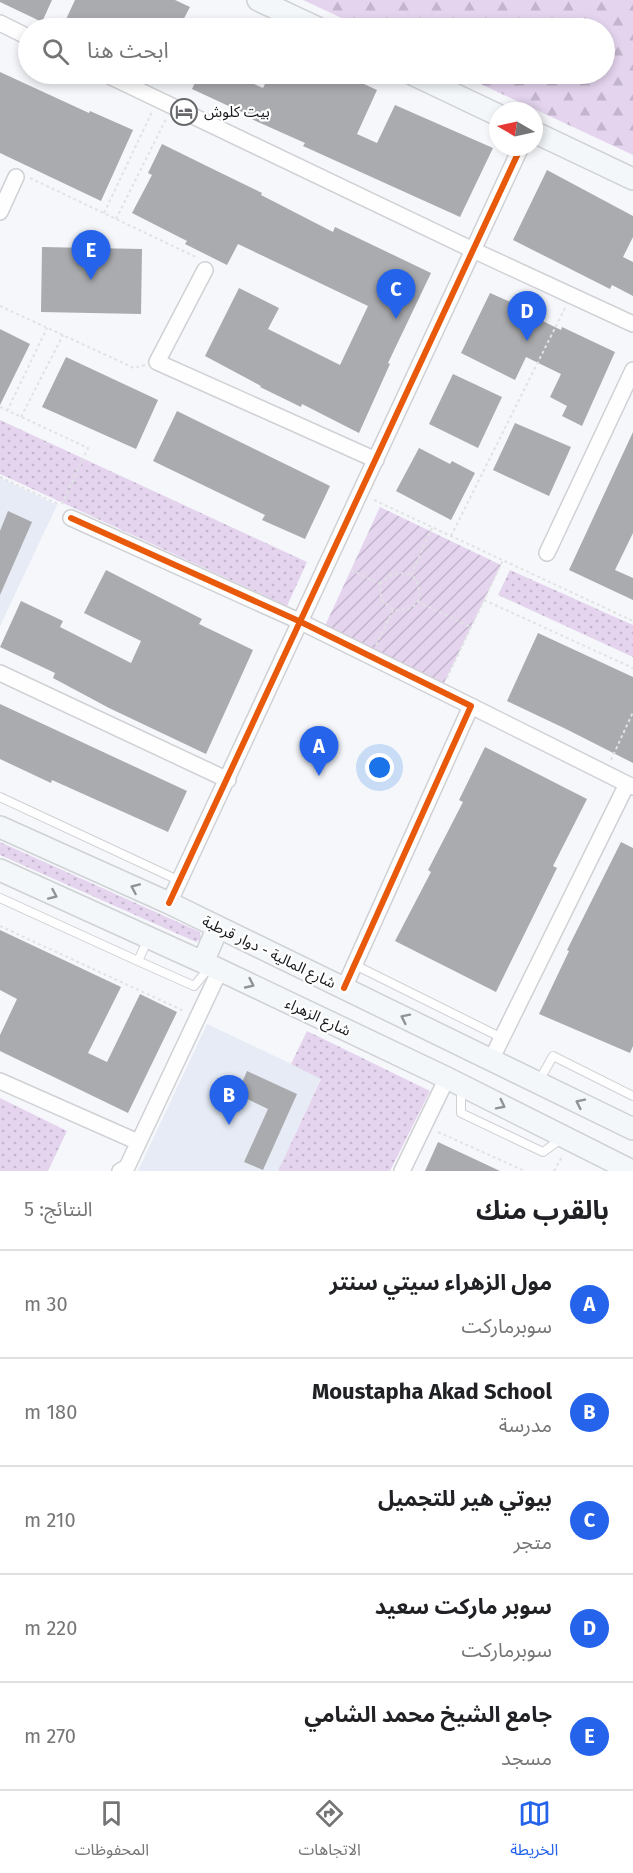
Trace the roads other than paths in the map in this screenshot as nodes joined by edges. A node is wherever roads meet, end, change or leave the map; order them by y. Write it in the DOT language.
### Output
graph roads {
  1 [pos="258,0"];
  2 [pos="297,18"];
  3 [pos="0,23"];
  4 [pos="18,32"];
  5 [pos="126,84"];
  6 [pos="433,84"];
  7 [pos="489,111"];
  8 [pos="543,136"];
  9 [pos="517,156"];
  10 [pos="16,177"];
  11 [pos="633,179"];
  12 [pos="0,212"];
  13 [pos="473,250"];
  14 [pos="205,270"];
  15 [pos="633,324"];
  16 [pos="633,370"];
  17 [pos="376,460"];
  18 [pos="66,512"];
  19 [pos="547,553"];
  20 [pos="301,622"];
  21 [pos="0,673"];
  22 [pos="471,706"];
  23 [pos="228,780"];
  24 [pos="630,785"];
  25 [pos="0,797"];
  26 [pos="0,827"];
  27 [pos="0,870"];
  28 [pos="180,881"];
  29 [pos="0,898"];
  30 [pos="169,903"];
  31 [pos="218,927"];
  32 [pos="149,938"];
  33 [pos="138,961"];
  34 [pos="355,965"];
  35 [pos="211,966"];
  36 [pos="344,988"];
  37 [pos="502,1038"];
  38 [pos="491,1060"];
  39 [pos="0,1081"];
  40 [pos="454,1081"];
  41 [pos="538,1083"];
  42 [pos="633,1096"];
  43 [pos="632,1127"];
  44 [pos="138,1142"];
  45 [pos="625,1170"];
  46 [pos="120,1171"];
  47 [pos="402,1171"];
  1 -- 2 [label="main road"];
  3 -- 4 [label="street"];
  5 -- 13 [label="street"];
  6 -- 7 [label="main road"];
  8 -- 11 [label="main road"];
  9 -- 13 [label="street"];
  10 -- 12 [label="street"];
  13 -- 15 [label="street"];
  13 -- 17 [label="street"];
  14 -- 17 [label="street"];
  16 -- 19 [label="street"];
  17 -- 20 [label="street"];
  18 -- 20 [label="street"];
  20 -- 22 [label="street"];
  20 -- 23 [label="street"];
  21 -- 23 [label="street"];
  22 -- 24 [label="street"];
  22 -- 34 [label="street"];
  23 -- 28 [label="street"];
  24 -- 37 [label="street"];
  25 -- 28 [label="lane"];
  30 -- 26 [label="main road, شارع المالية - دوار قرطبة, one-way"];
  27 -- 32 [label="main road, شارع الزهراء, one-way"];
  28 -- 30 [label="street"];
  29 -- 33 [label="lane"];
  30 -- 31 [label="main road, شارع المالية - دوار قرطبة"];
  31 -- 35 [label="main road"];
  31 -- 36 [label="main road, شارع المالية - دوار قرطبة"];
  32 -- 33 [label="lane"];
  32 -- 35 [label="main road, شارع الزهراء"];
  33 -- 35 [label="lane"];
  34 -- 36 [label="street"];
  34 -- 37 [label="lane"];
  35 -- 40 [label="main road, شارع الزهراء, one-way"];
  35 -- 44 [label="street"];
  38 -- 36 [label="main road, شارع المالية - دوار قرطبة, one-way"];
  37 -- 38 [label="street"];
  38 -- 41 [label="main road, شارع المالية - دوار قرطبة"];
  39 -- 44 [label="street"];
  40 -- 45 [label="main road, شارع الزهراء"];
  40 -- 47 [label="street"];
  41 -- 42 [label="lane"];
  43 -- 41 [label="main road, شارع المالية - دوار قرطبة, one-way"];
  44 -- 46 [label="street"];
}
